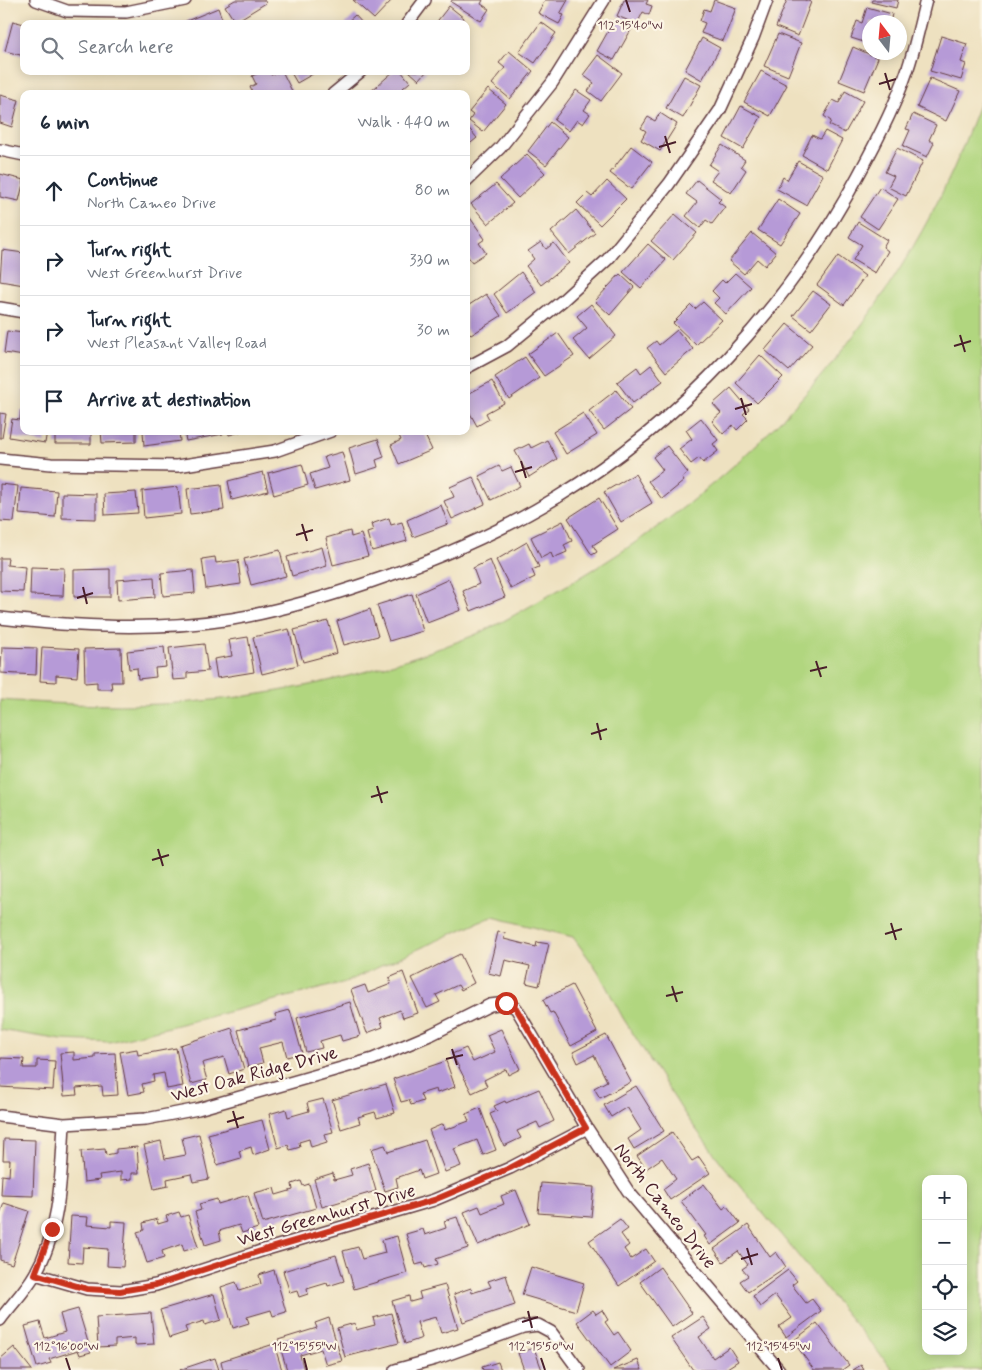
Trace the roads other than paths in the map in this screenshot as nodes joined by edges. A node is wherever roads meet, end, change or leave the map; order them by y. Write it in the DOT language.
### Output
graph roads {
  1 [pos="36,0"];
  2 [pos="185,0"];
  3 [pos="425,0"];
  4 [pos="604,0"];
  5 [pos="766,0"];
  6 [pos="926,0"];
  7 [pos="410,20"];
  8 [pos="356,75"];
  9 [pos="338,90"];
  10 [pos="0,150"];
  11 [pos="20,154"];
  12 [pos="470,176"];
  13 [pos="0,308"];
  14 [pos="20,311"];
  15 [pos="470,366"];
  16 [pos="320,435"];
  17 [pos="0,459"];
  18 [pos="0,618"];
  19 [pos="506,1003"];
  20 [pos="0,1116"];
  21 [pos="64,1124"];
  22 [pos="586,1128"];
  23 [pos="35,1274"];
  24 [pos="0,1320"];
  25 [pos="395,1370"];
  26 [pos="579,1370"];
  27 [pos="779,1370"];
  1 -- 2 [label="street"];
  3 -- 7 [label="street"];
  4 -- 12 [label="street"];
  5 -- 15 [label="street"];
  6 -- 18 [label="street"];
  8 -- 9 [label="street"];
  10 -- 11 [label="street"];
  13 -- 14 [label="street"];
  16 -- 17 [label="street"];
  19 -- 21 [label="street, West Oak Ridge Drive"];
  19 -- 22 [label="street, North Cameo Drive"];
  20 -- 21 [label="street, West Oak Ridge Drive"];
  21 -- 23 [label="street"];
  22 -- 23 [label="street, West Greenhurst Drive"];
  22 -- 27 [label="street, North Cameo Drive"];
  23 -- 24 [label="street"];
  25 -- 26 [label="street"];
}
